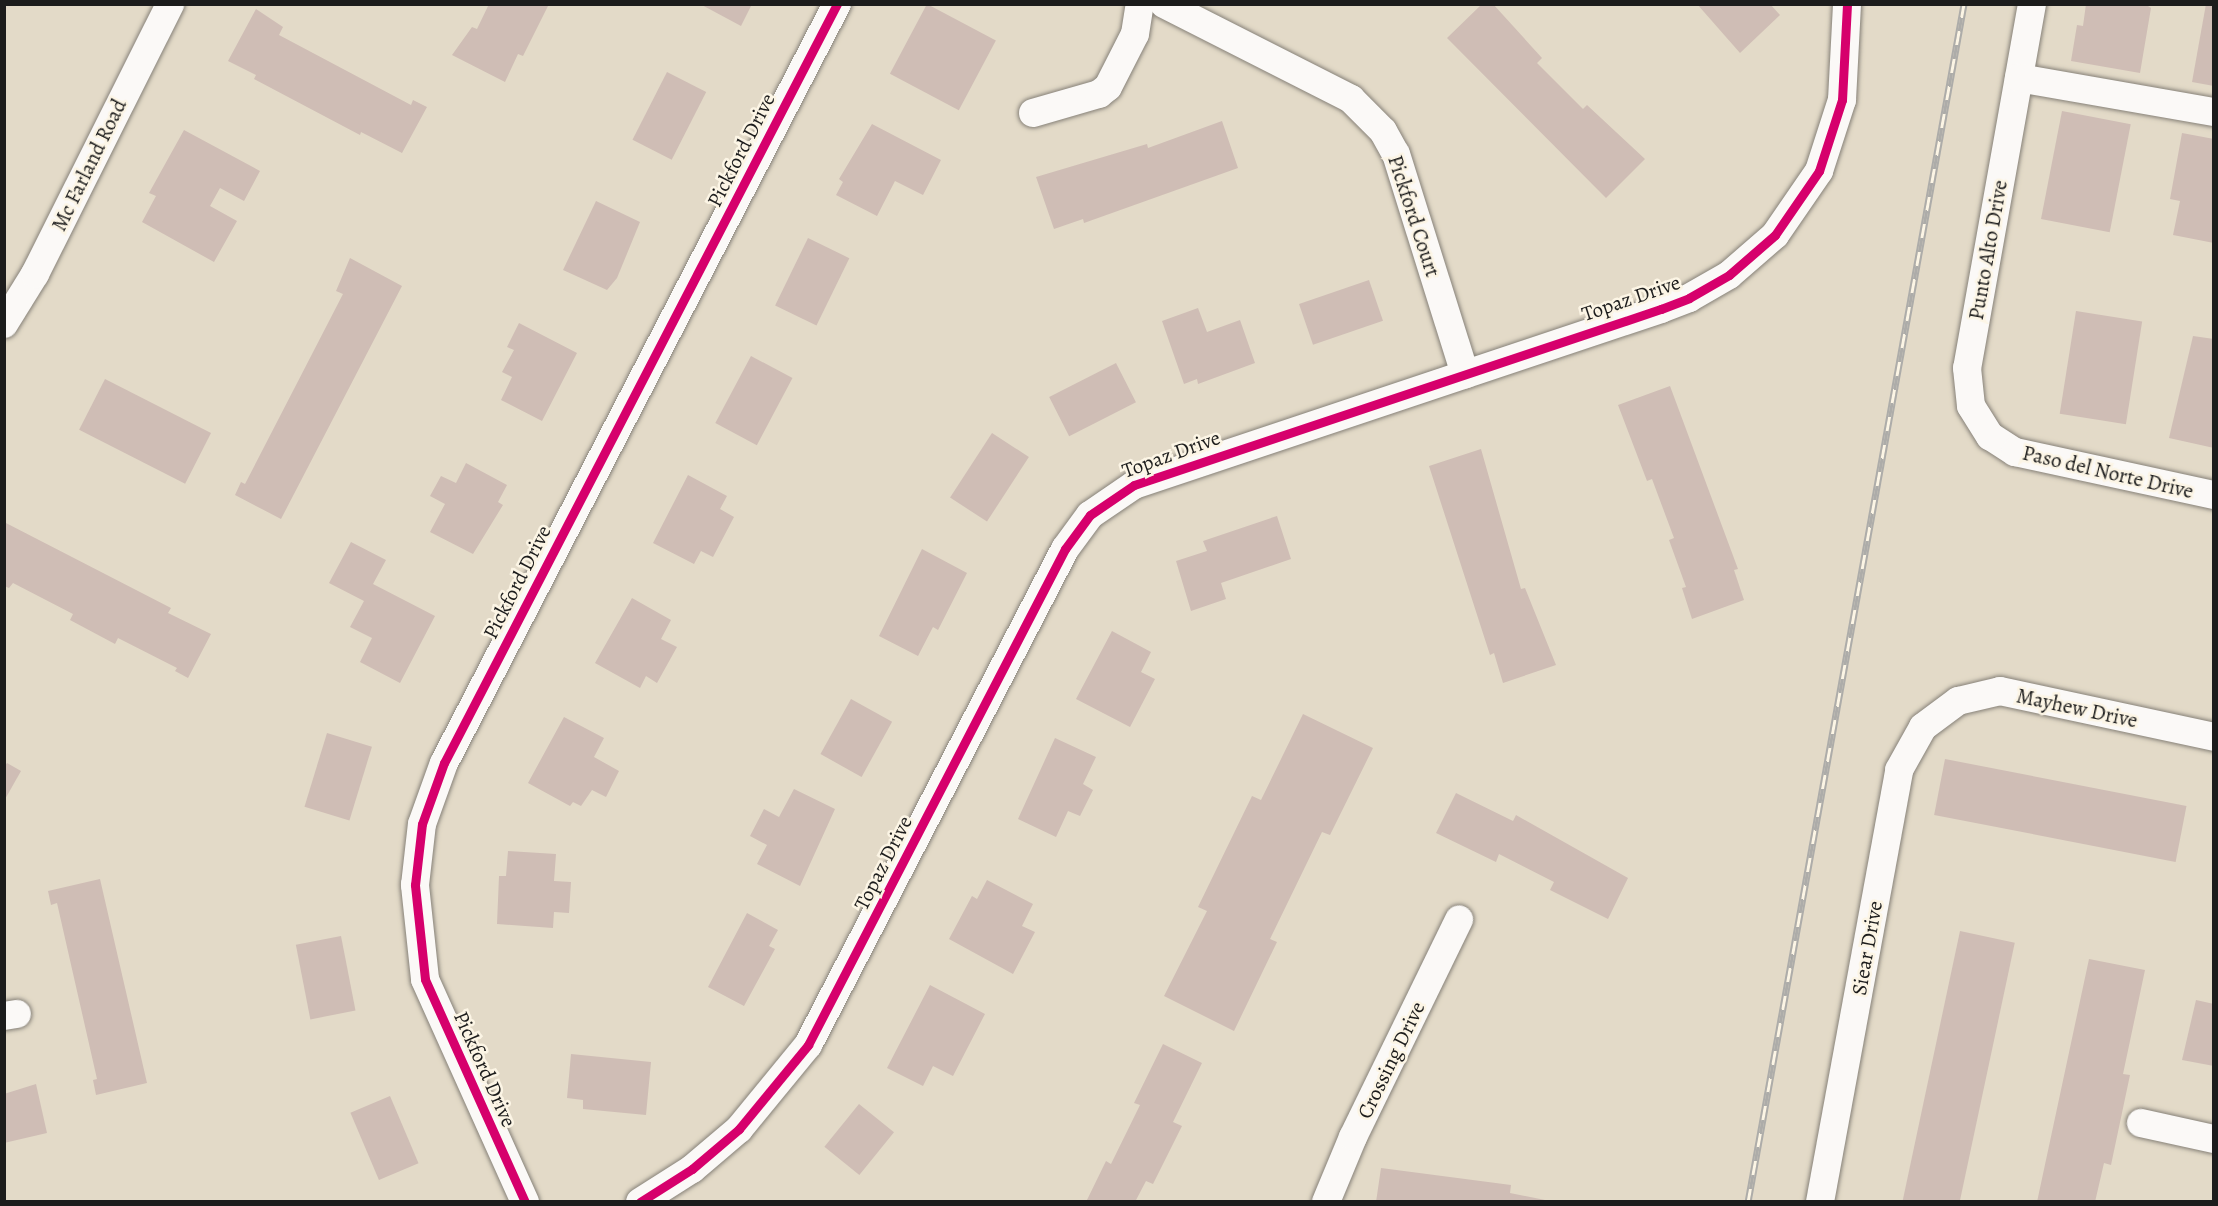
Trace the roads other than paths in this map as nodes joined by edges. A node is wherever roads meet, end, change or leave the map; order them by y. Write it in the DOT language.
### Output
graph roads {
  1 [pos="170,4"];
  2 [pos="837,4"];
  3 [pos="1140,4"];
  4 [pos="1164,4"];
  5 [pos="1847,4"];
  6 [pos="2032,4"];
  7 [pos="2019,78"];
  8 [pos="2214,112"];
  9 [pos="1033,113"];
  10 [pos="4,324"];
  11 [pos="1465,374"];
  12 [pos="1978,421"];
  13 [pos="2214,495"];
  14 [pos="1943,709"];
  15 [pos="2214,737"];
  16 [pos="1459,920"];
  17 [pos="2141,1123"];
  18 [pos="2214,1138"];
  19 [pos="525,1202"];
  20 [pos="640,1202"];
  21 [pos="1326,1202"];
  22 [pos="1821,1202"];
  1 -- 10 [label="street, Mc Farland Road"];
  2 -- 19 [label="street, Pickford Drive"];
  3 -- 9 [label="street"];
  4 -- 11 [label="street, Pickford Court"];
  5 -- 11 [label="street, Topaz Drive"];
  6 -- 7 [label="street, Punto Alto Drive"];
  7 -- 8 [label="street"];
  7 -- 12 [label="street, Punto Alto Drive"];
  11 -- 20 [label="street, Topaz Drive"];
  12 -- 13 [label="street, Paso del Norte Drive"];
  14 -- 15 [label="street, Mayhew Drive"];
  14 -- 22 [label="street, Siear Drive"];
  16 -- 21 [label="street, Crossing Drive"];
  17 -- 18 [label="street"];
}
